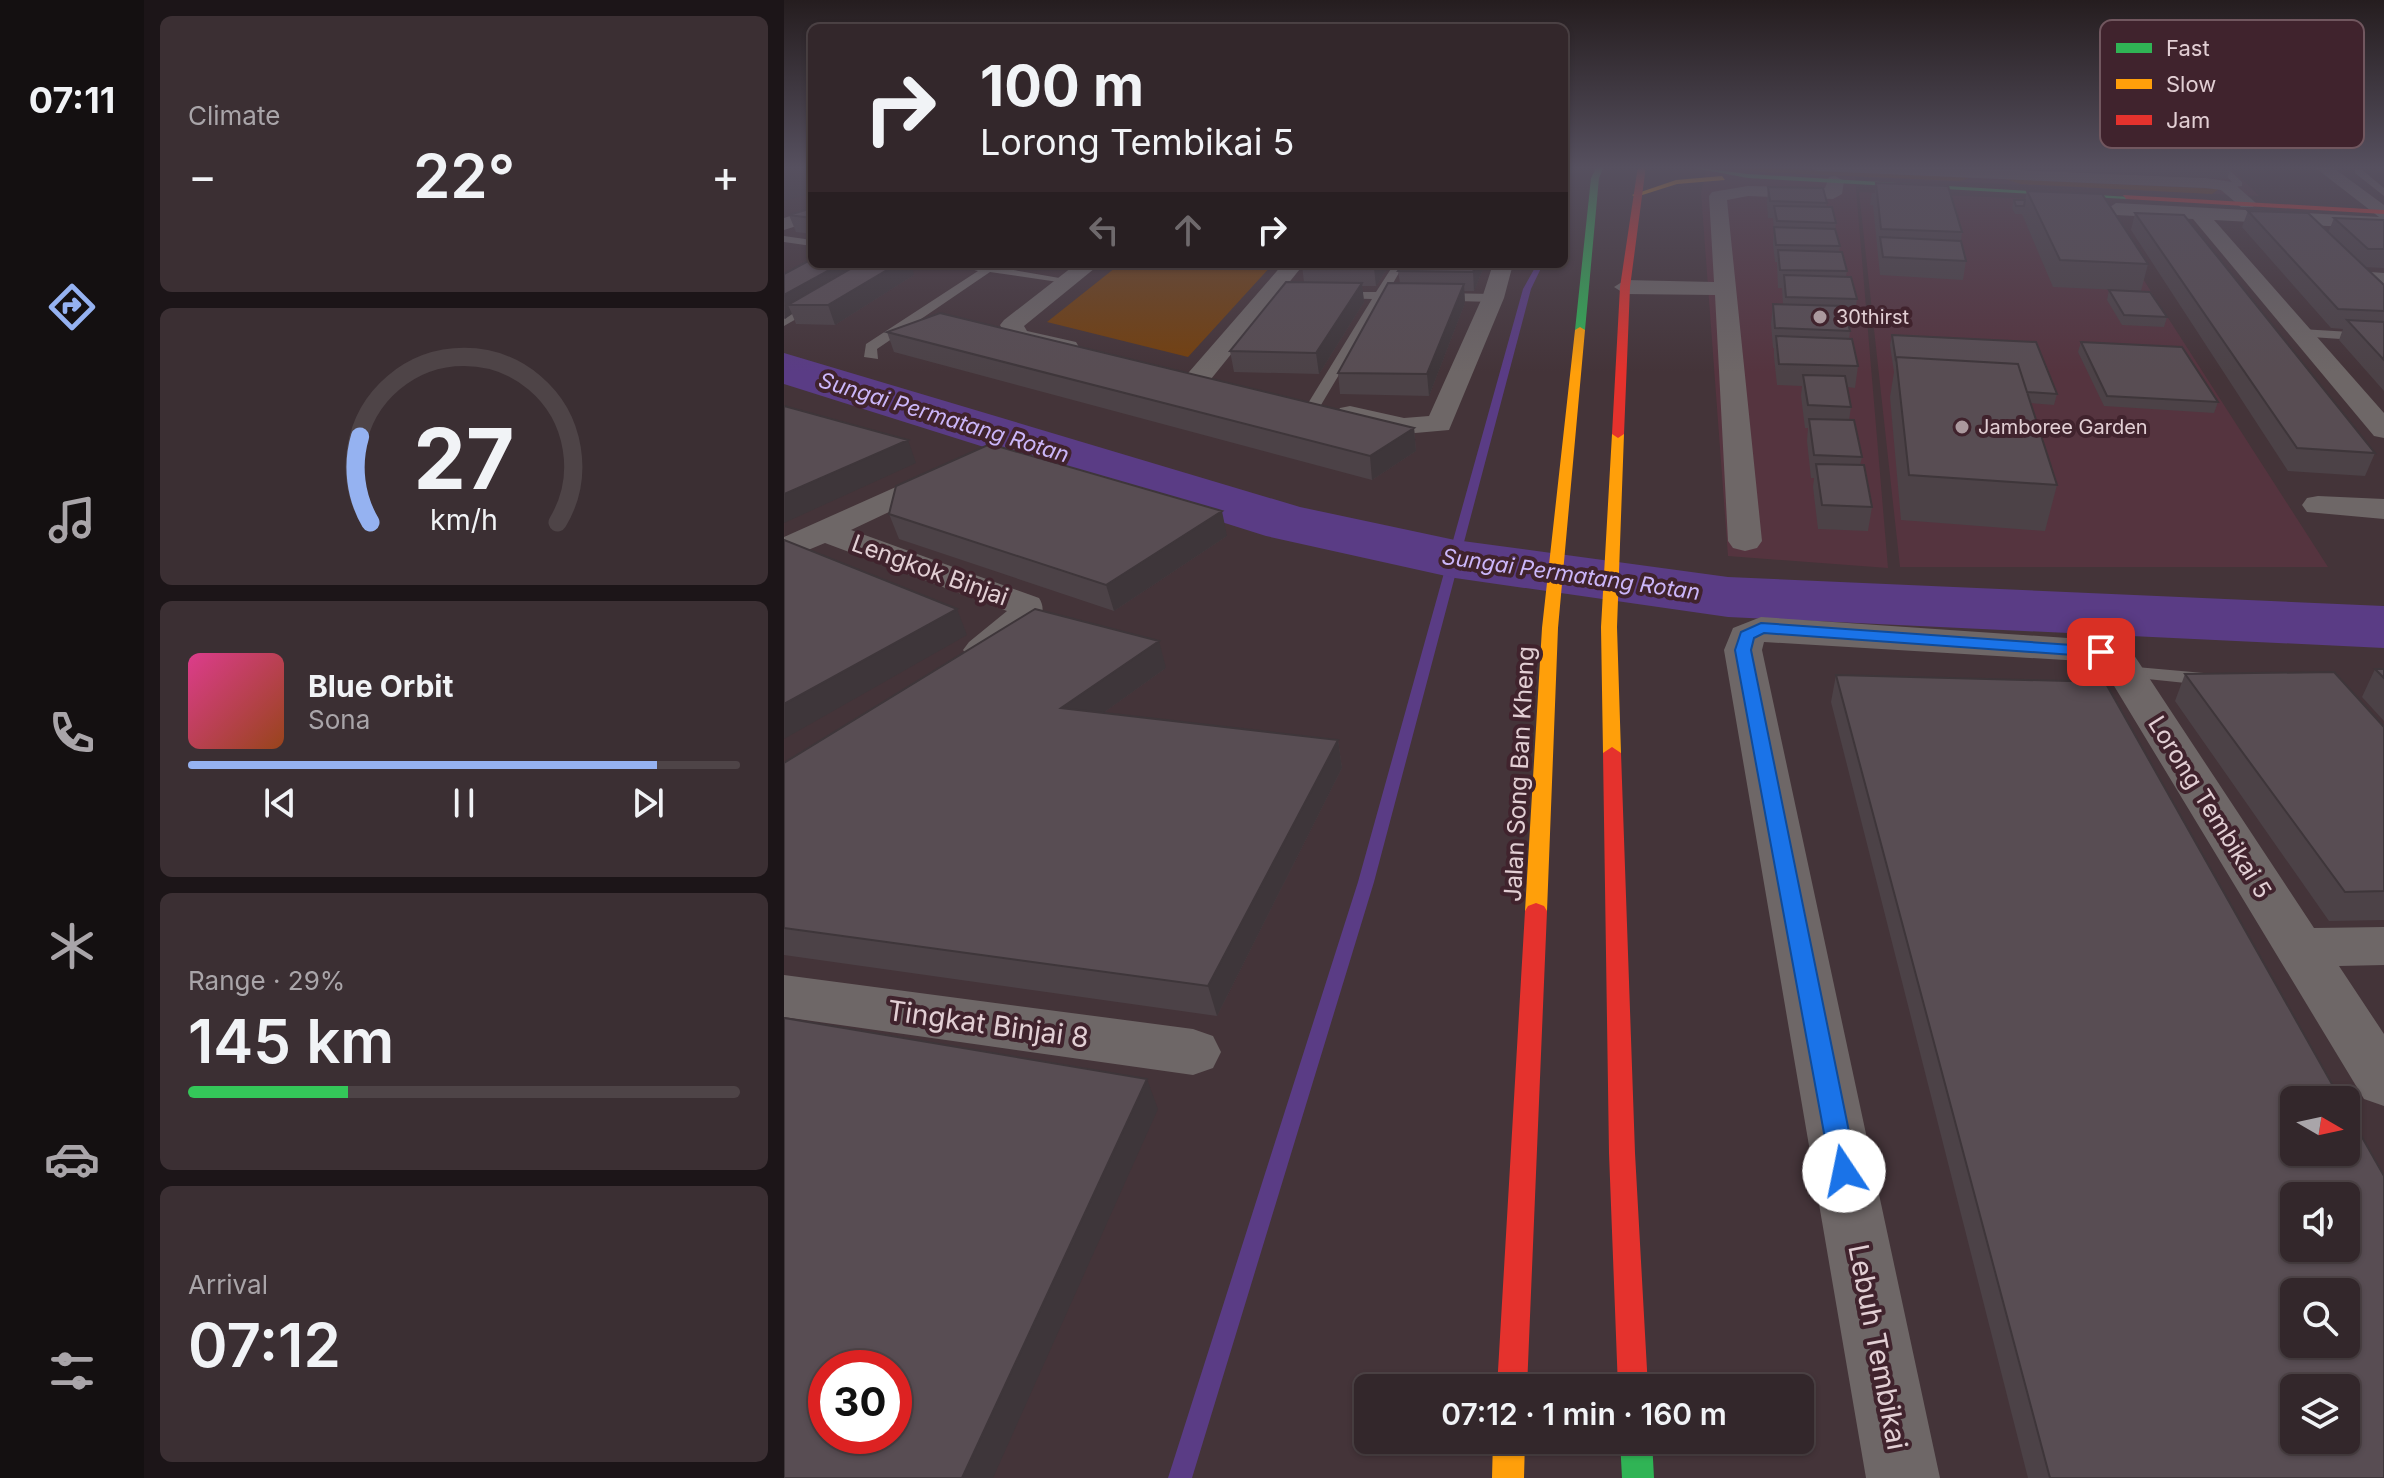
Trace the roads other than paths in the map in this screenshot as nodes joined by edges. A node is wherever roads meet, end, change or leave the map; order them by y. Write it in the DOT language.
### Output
graph roads {
  1 [pos="1589,235"];
  2 [pos="1631,235"];
  3 [pos="1721,235"];
  4 [pos="2217,235"];
  5 [pos="784,239"];
  6 [pos="808,242"];
  7 [pos="982,268"];
  8 [pos="1084,268"];
  9 [pos="1292,268"];
  10 [pos="1397,268"];
  11 [pos="1502,268"];
  12 [pos="988,269"];
  13 [pos="2353,272"];
  14 [pos="1065,280"];
  15 [pos="2380,286"];
  16 [pos="1625,287"];
  17 [pos="1725,289"];
  18 [pos="835,294"];
  19 [pos="1317,294"];
  20 [pos="1381,296"];
  21 [pos="1493,298"];
  22 [pos="784,322"];
  23 [pos="2301,333"];
  24 [pos="2384,338"];
  25 [pos="1093,353"];
  26 [pos="873,356"];
  27 [pos="1168,371"];
  28 [pos="1198,378"];
  29 [pos="1227,385"];
  30 [pos="1285,398"];
  31 [pos="1314,405"];
  32 [pos="2384,430"];
  33 [pos="916,487"];
  34 [pos="2318,505"];
  35 [pos="2384,509"];
  36 [pos="823,531"];
  37 [pos="1745,541"];
  38 [pos="784,550"];
  39 [pos="1743,650"];
  40 [pos="956,666"];
  41 [pos="2125,672"];
  42 [pos="2232,681"];
  43 [pos="2384,946"];
  44 [pos="2298,947"];
  45 [pos="784,996"];
  46 [pos="1193,1052"];
  47 [pos="2384,1082"];
  48 [pos="1513,1374"];
  49 [pos="1632,1374"];
  50 [pos="1509,1454"];
  51 [pos="1637,1454"];
  52 [pos="1508,1478"];
  53 [pos="1638,1478"];
  54 [pos="1903,1478"];
  1 -- 48 [label="main road, Jalan Song Ban Kheng"];
  2 -- 16 [label="main road"];
  3 -- 17 [label="street"];
  4 -- 23 [label="street"];
  5 -- 6 [label="lane"];
  7 -- 12 [label="lane"];
  8 -- 14 [label="street"];
  9 -- 28 [label="street"];
  10 -- 20 [label="lane"];
  11 -- 21 [label="street"];
  12 -- 14 [label="lane"];
  12 -- 26 [label="lane"];
  13 -- 15 [label="street"];
  14 -- 25 [label="street"];
  16 -- 17 [label="street"];
  16 -- 49 [label="main road"];
  17 -- 37 [label="street"];
  18 -- 22 [label="lane"];
  19 -- 20 [label="lane"];
  20 -- 21 [label="lane"];
  20 -- 31 [label="lane"];
  21 -- 31 [label="street"];
  23 -- 24 [label="lane"];
  23 -- 32 [label="street"];
  27 -- 28 [label="street"];
  28 -- 29 [label="street"];
  30 -- 31 [label="street"];
  33 -- 36 [label="street"];
  34 -- 35 [label="street"];
  36 -- 38 [label="street"];
  36 -- 40 [label="street, Lengkok Binjai"];
  39 -- 41 [label="street, Lorong Tembikai 5"];
  39 -- 54 [label="street, Lebuh Tembikai"];
  41 -- 42 [label="lane"];
  41 -- 44 [label="street, Lorong Tembikai 5"];
  43 -- 44 [label="street"];
  44 -- 47 [label="street, Lorong Tembikai 5"];
  45 -- 46 [label="street, Tingkat Binjai 8"];
  50 -- 52 [label="main road"];
  51 -- 53 [label="main road"];
}
